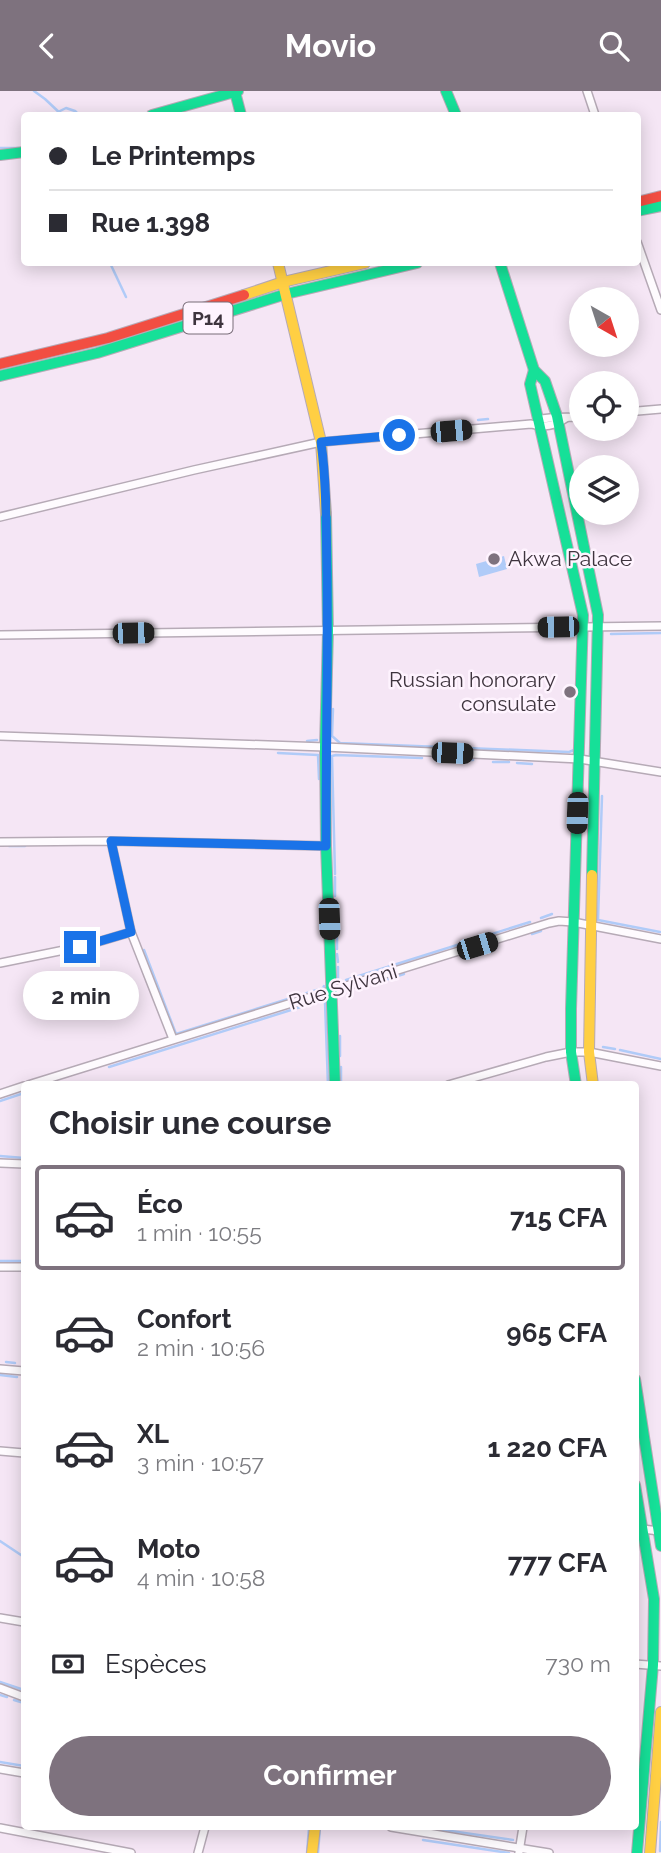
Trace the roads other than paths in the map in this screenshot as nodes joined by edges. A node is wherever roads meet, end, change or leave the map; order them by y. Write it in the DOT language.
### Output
graph roads {
  1 [pos="236,91"];
  2 [pos="446,91"];
  3 [pos="587,91"];
  4 [pos="162,112"];
  5 [pos="240,112"];
  6 [pos="455,112"];
  7 [pos="594,112"];
  8 [pos="21,152"];
  9 [pos="0,155"];
  10 [pos="641,202"];
  11 [pos="660,202"];
  12 [pos="641,209"];
  13 [pos="641,253"];
  14 [pos="279,266"];
  15 [pos="352,266"];
  16 [pos="404,266"];
  17 [pos="501,266"];
  18 [pos="283,282"];
  19 [pos="286,294"];
  20 [pos="661,310"];
  21 [pos="0,364"];
  22 [pos="534,370"];
  23 [pos="0,376"];
  24 [pos="661,409"];
  25 [pos="639,411"];
  26 [pos="569,418"];
  27 [pos="560,419"];
  28 [pos="537,423"];
  29 [pos="321,442"];
  30 [pos="0,517"];
  31 [pos="661,626"];
  32 [pos="583,627"];
  33 [pos="599,627"];
  34 [pos="328,631"];
  35 [pos="0,635"];
  36 [pos="0,736"];
  37 [pos="325,747"];
  38 [pos="580,759"];
  39 [pos="595,761"];
  40 [pos="661,772"];
  41 [pos="111,841"];
  42 [pos="0,842"];
  43 [pos="326,846"];
  44 [pos="573,922"];
  45 [pos="591,925"];
  46 [pos="131,932"];
  47 [pos="661,939"];
  48 [pos="0,963"];
  49 [pos="331,992"];
  50 [pos="173,1039"];
  51 [pos="571,1052"];
  52 [pos="589,1052"];
  53 [pos="661,1066"];
  54 [pos="43,1081"];
  55 [pos="335,1081"];
  56 [pos="462,1081"];
  57 [pos="575,1081"];
  58 [pos="593,1081"];
  59 [pos="21,1088"];
  60 [pos="0,1094"];
  61 [pos="0,1163"];
  62 [pos="21,1164"];
  63 [pos="0,1267"];
  64 [pos="21,1267"];
  65 [pos="0,1369"];
  66 [pos="21,1371"];
  67 [pos="639,1432"];
  68 [pos="0,1451"];
  69 [pos="21,1453"];
  70 [pos="639,1529"];
  71 [pos="659,1531"];
  72 [pos="639,1533"];
  73 [pos="661,1546"];
  74 [pos="0,1618"];
  75 [pos="21,1622"];
  76 [pos="639,1664"];
  77 [pos="657,1665"];
  78 [pos="0,1688"];
  79 [pos="21,1696"];
  80 [pos="661,1712"];
  81 [pos="0,1769"];
  82 [pos="21,1772"];
  83 [pos="639,1786"];
  84 [pos="655,1789"];
  85 [pos="0,1828"];
  86 [pos="204,1830"];
  87 [pos="315,1830"];
  88 [pos="407,1830"];
  89 [pos="522,1830"];
  90 [pos="638,1830"];
  91 [pos="519,1851"];
  92 [pos="131,1853"];
  93 [pos="198,1853"];
  94 [pos="312,1853"];
  95 [pos="549,1853"];
  96 [pos="637,1853"];
  97 [pos="650,1853"];
  1 -- 4 [label="main road"];
  1 -- 5 [label="main road"];
  2 -- 6 [label="main road"];
  3 -- 7 [label="street"];
  8 -- 9 [label="main road"];
  10 -- 11 [label="main road"];
  11 -- 12 [label="main road"];
  13 -- 20 [label="street"];
  14 -- 18 [label="main road"];
  15 -- 18 [label="main road, P14"];
  16 -- 19 [label="main road, P14"];
  17 -- 22 [label="main road"];
  18 -- 19 [label="main road"];
  18 -- 21 [label="main road, P14"];
  19 -- 23 [label="main road, P14"];
  19 -- 29 [label="main road"];
  22 -- 27 [label="main road"];
  22 -- 28 [label="main road"];
  24 -- 25 [label="street"];
  26 -- 27 [label="street"];
  27 -- 28 [label="street"];
  27 -- 33 [label="main road"];
  28 -- 29 [label="street"];
  28 -- 32 [label="main road"];
  29 -- 30 [label="street"];
  29 -- 34 [label="main road"];
  31 -- 33 [label="street"];
  32 -- 33 [label="street"];
  32 -- 34 [label="street"];
  32 -- 38 [label="main road"];
  33 -- 39 [label="main road"];
  34 -- 35 [label="street"];
  34 -- 37 [label="main road"];
  36 -- 37 [label="street"];
  37 -- 38 [label="street"];
  37 -- 43 [label="main road"];
  38 -- 39 [label="street"];
  38 -- 44 [label="main road"];
  39 -- 40 [label="street"];
  39 -- 45 [label="main road"];
  41 -- 42 [label="street"];
  41 -- 43 [label="street"];
  41 -- 46 [label="street"];
  43 -- 49 [label="main road"];
  44 -- 45 [label="street, Rue Sylvani"];
  44 -- 49 [label="street, Rue Sylvani"];
  44 -- 51 [label="main road"];
  45 -- 47 [label="street, Rue Sylvani"];
  45 -- 52 [label="main road"];
  46 -- 48 [label="street"];
  46 -- 50 [label="street"];
  49 -- 50 [label="street, Rue Sylvani"];
  49 -- 55 [label="main road"];
  50 -- 54 [label="street, Rue Sylvani"];
  51 -- 52 [label="street"];
  51 -- 56 [label="street"];
  51 -- 57 [label="main road"];
  52 -- 53 [label="street"];
  52 -- 58 [label="main road"];
  59 -- 60 [label="street, Rue Sylvani"];
  61 -- 62 [label="street"];
  63 -- 64 [label="street"];
  65 -- 66 [label="street"];
  67 -- 71 [label="main road"];
  68 -- 69 [label="street"];
  70 -- 71 [label="street"];
  71 -- 73 [label="main road"];
  72 -- 77 [label="main road"];
  74 -- 75 [label="street"];
  76 -- 77 [label="street"];
  77 -- 83 [label="main road"];
  78 -- 79 [label="street"];
  80 -- 84 [label="main road"];
  81 -- 82 [label="street"];
  83 -- 84 [label="street"];
  84 -- 97 [label="main road"];
  85 -- 92 [label="street"];
  86 -- 93 [label="street"];
  87 -- 94 [label="main road"];
  88 -- 91 [label="street"];
  89 -- 91 [label="street"];
  90 -- 96 [label="main road"];
  91 -- 95 [label="street"];
}
